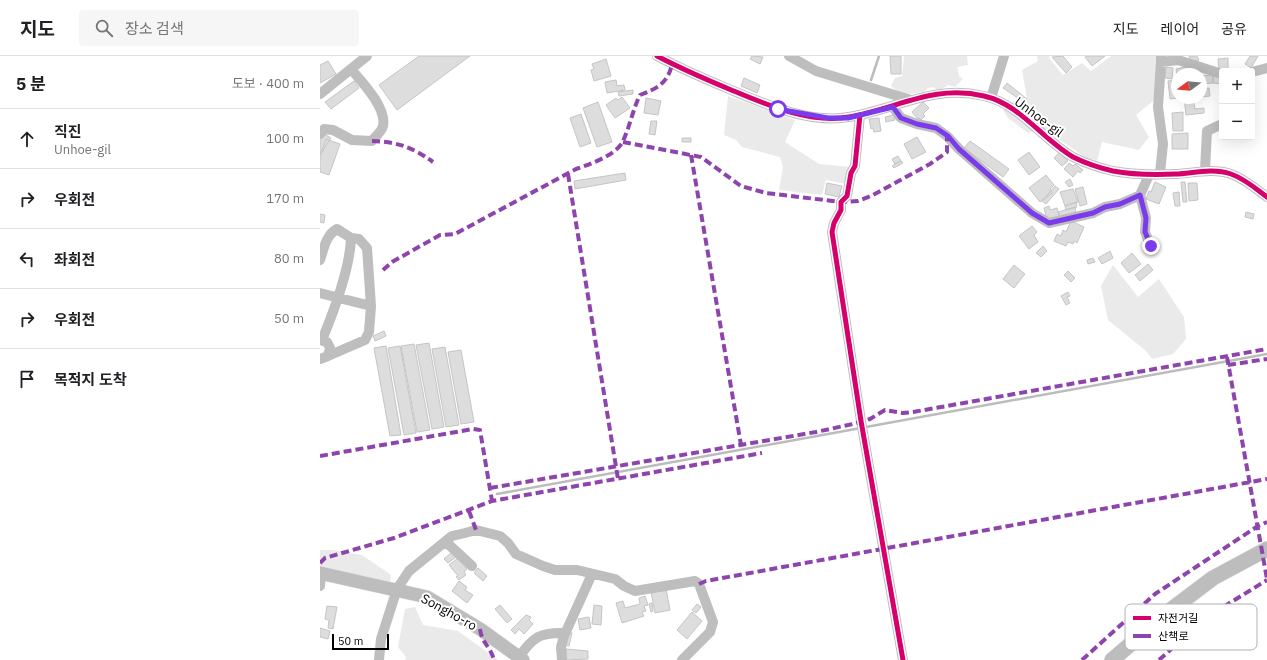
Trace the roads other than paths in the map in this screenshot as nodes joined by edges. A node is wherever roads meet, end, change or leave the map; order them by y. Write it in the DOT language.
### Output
graph roads {
  1 [pos="367,56"];
  2 [pos="657,56"];
  3 [pos="789,56"];
  4 [pos="1004,56"];
  5 [pos="1161,59"];
  6 [pos="1267,68"];
  7 [pos="351,69"];
  8 [pos="1255,71"];
  9 [pos="1219,73"];
  10 [pos="320,94"];
  11 [pos="991,98"];
  12 [pos="911,100"];
  13 [pos="893,107"];
  14 [pos="860,115"];
  15 [pos="1219,125"];
  16 [pos="320,134"];
  17 [pos="1205,170"];
  18 [pos="1160,173"];
  19 [pos="1149,175"];
  20 [pos="1140,195"];
  21 [pos="1267,197"];
  22 [pos="351,238"];
  23 [pos="1151,246"];
  24 [pos="320,260"];
  25 [pos="320,293"];
  26 [pos="337,298"];
  27 [pos="371,306"];
  28 [pos="321,340"];
  29 [pos="324,357"];
  30 [pos="446,542"];
  31 [pos="1267,548"];
  32 [pos="1267,559"];
  33 [pos="472,566"];
  34 [pos="592,574"];
  35 [pos="320,578"];
  36 [pos="397,589"];
  37 [pos="1179,604"];
  38 [pos="1193,604"];
  39 [pos="565,633"];
  40 [pos="1125,649"];
  41 [pos="1136,650"];
  42 [pos="521,658"];
  43 [pos="379,660"];
  44 [pos="562,660"];
  45 [pos="682,660"];
  46 [pos="903,660"];
  47 [pos="1112,660"];
  48 [pos="1125,660"];
  1 -- 7 [label="street"];
  2 -- 14 [label="street, Unhoe-gil"];
  3 -- 12 [label="street"];
  4 -- 11 [label="street"];
  5 -- 9 [label="street"];
  5 -- 18 [label="street"];
  6 -- 8 [label="street"];
  7 -- 10 [label="street"];
  7 -- 16 [label="street"];
  11 -- 12 [label="street, Unhoe-gil"];
  11 -- 19 [label="street, Unhoe-gil"];
  12 -- 13 [label="street, Unhoe-gil"];
  13 -- 14 [label="street, Unhoe-gil"];
  13 -- 20 [label="street"];
  14 -- 46 [label="street"];
  15 -- 17 [label="street"];
  17 -- 18 [label="street, Unhoe-gil"];
  17 -- 21 [label="street, Unhoe-gil"];
  18 -- 19 [label="street, Unhoe-gil"];
  19 -- 20 [label="street"];
  20 -- 23 [label="street"];
  22 -- 24 [label="street"];
  22 -- 26 [label="street"];
  22 -- 27 [label="street"];
  25 -- 26 [label="street"];
  26 -- 27 [label="street"];
  26 -- 28 [label="street"];
  27 -- 29 [label="street"];
  28 -- 29 [label="street"];
  30 -- 33 [label="street"];
  30 -- 34 [label="street"];
  30 -- 36 [label="street"];
  31 -- 37 [label="highway"];
  32 -- 38 [label="highway"];
  34 -- 39 [label="street"];
  34 -- 45 [label="street"];
  35 -- 36 [label="main road, Songho-ro"];
  36 -- 42 [label="main road, Songho-ro"];
  36 -- 43 [label="street"];
  39 -- 42 [label="street"];
  39 -- 44 [label="street"];
  40 -- 47 [label="highway"];
  41 -- 48 [label="highway"];
}
